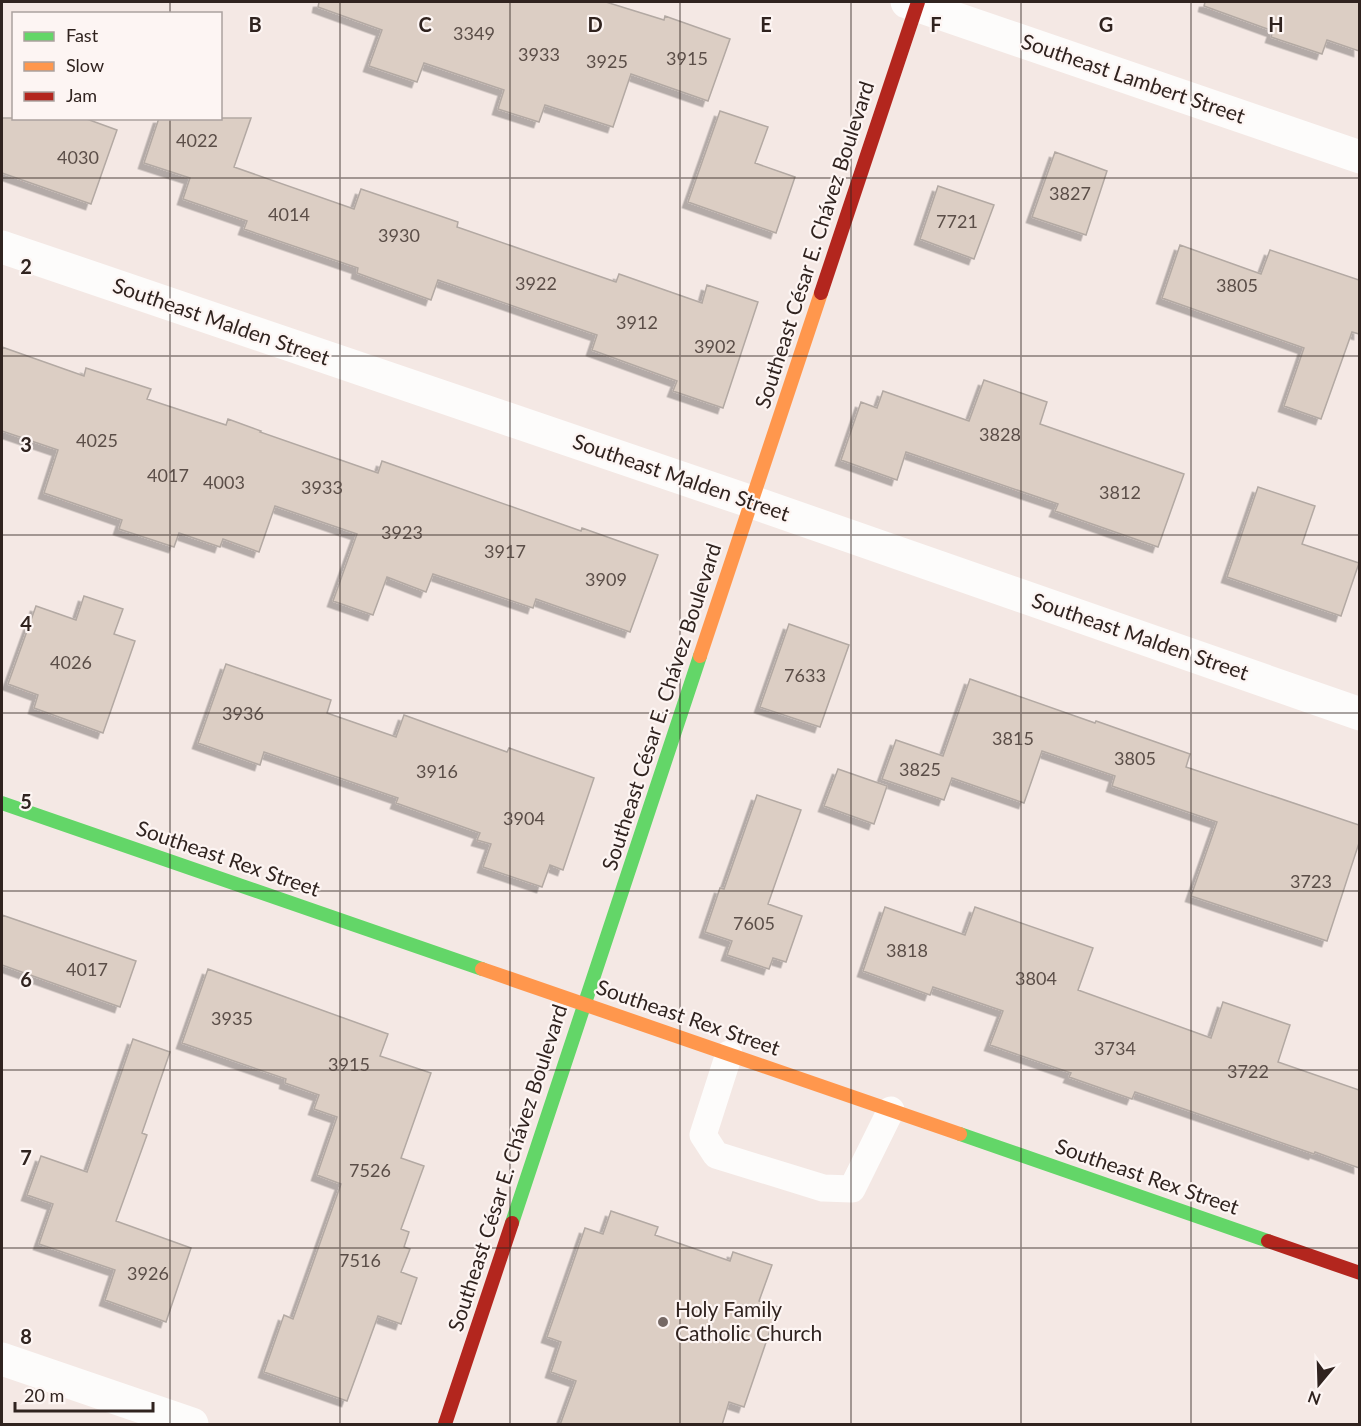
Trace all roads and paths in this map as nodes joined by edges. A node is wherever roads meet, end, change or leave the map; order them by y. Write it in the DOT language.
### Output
graph roads {
  1 [pos="914,3"];
  2 [pos="1359,157"];
  3 [pos="2,247"];
  4 [pos="752,502"];
  5 [pos="1359,714"];
  6 [pos="2,803"];
  7 [pos="585,1004"];
  8 [pos="729,1054"];
  9 [pos="891,1110"];
  10 [pos="1359,1273"];
  11 [pos="2,1359"];
  12 [pos="192,1425"];
  13 [pos="445,1425"];
  1 -- 2 [label="street, Southeast Lambert Street"];
  1 -- 4 [label="street, Southeast César E. Chávez Boulevard"];
  3 -- 4 [label="street, Southeast Malden Street"];
  4 -- 5 [label="street, Southeast Malden Street"];
  4 -- 7 [label="street, Southeast César E. Chávez Boulevard"];
  6 -- 7 [label="street, Southeast Rex Street"];
  7 -- 8 [label="street, Southeast Rex Street"];
  7 -- 13 [label="street, Southeast César E. Chávez Boulevard"];
  8 -- 9 [label="street, Southeast Rex Street"];
  8 -- 9 [label="lane"];
  9 -- 10 [label="street, Southeast Rex Street"];
  11 -- 12 [label="street"];
}
